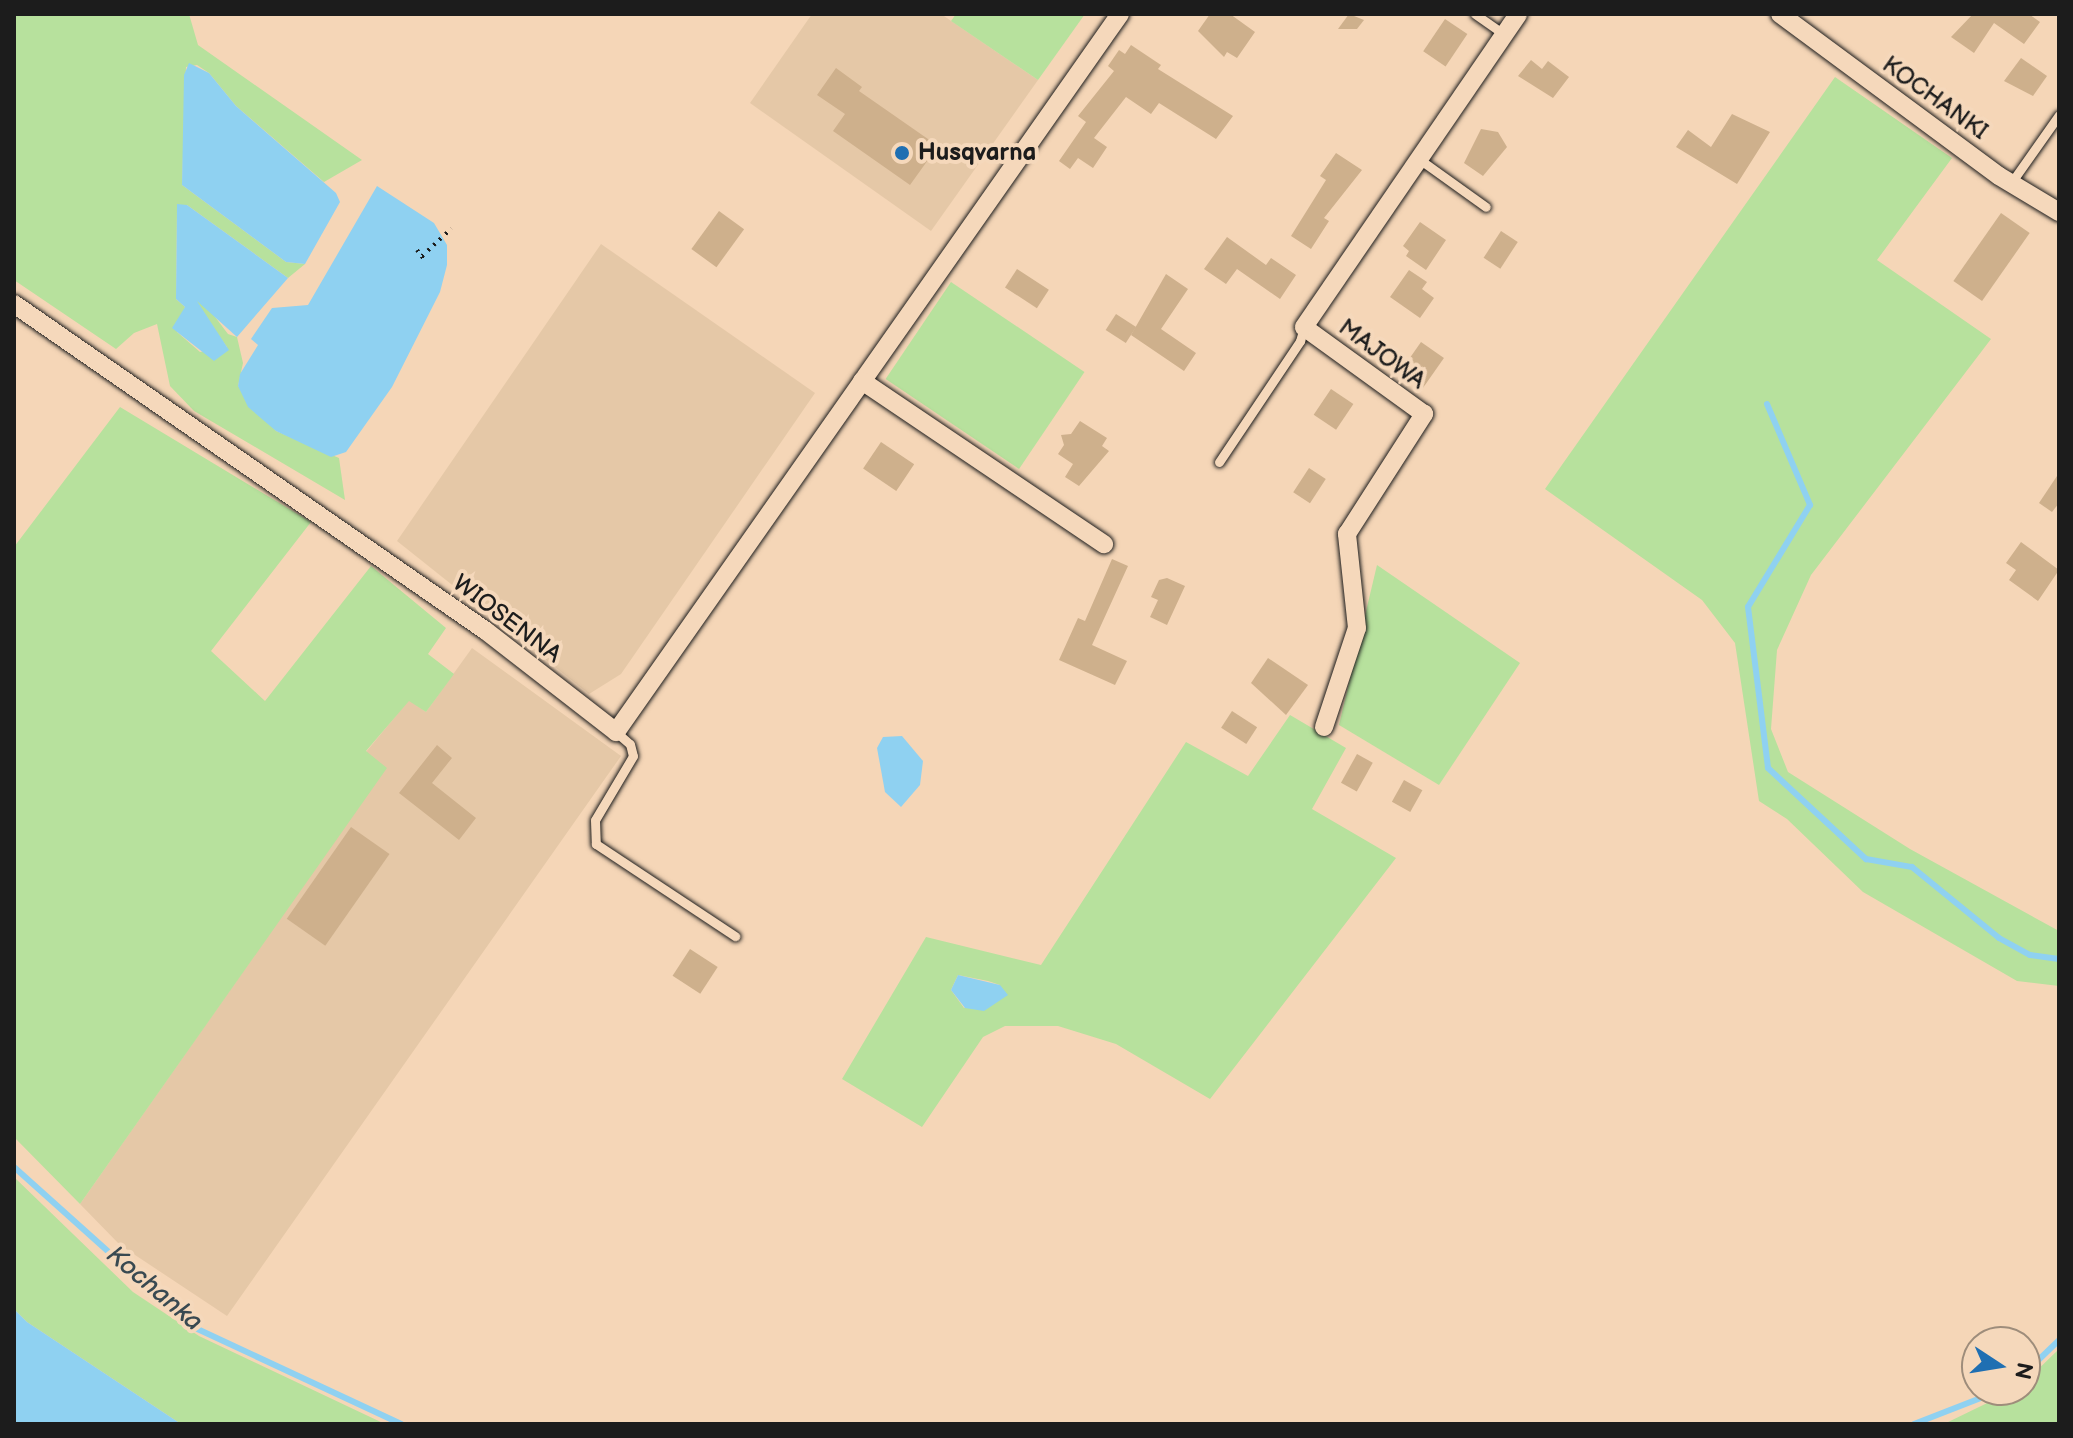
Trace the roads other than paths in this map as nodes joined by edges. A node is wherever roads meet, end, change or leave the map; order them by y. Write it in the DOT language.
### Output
graph roads {
  1 [pos="1120,14"];
  2 [pos="1475,14"];
  3 [pos="1518,14"];
  4 [pos="1784,15"];
  5 [pos="1504,34"];
  6 [pos="2059,115"];
  7 [pos="1419,159"];
  8 [pos="2011,183"];
  9 [pos="1486,207"];
  10 [pos="2059,212"];
  11 [pos="14,304"];
  12 [pos="1304,327"];
  13 [pos="862,381"];
  14 [pos="1219,462"];
  15 [pos="1104,544"];
  16 [pos="1324,727"];
  17 [pos="616,732"];
  18 [pos="735,936"];
  1 -- 13 [label="street"];
  2 -- 5 [label="lane"];
  3 -- 5 [label="street, MAJOWA"];
  4 -- 8 [label="street, KOCHANKI"];
  5 -- 7 [label="street, MAJOWA"];
  6 -- 8 [label="lane"];
  7 -- 9 [label="lane"];
  7 -- 12 [label="street, MAJOWA"];
  8 -- 10 [label="street, KOCHANKI"];
  11 -- 17 [label="street, WIOSENNA"];
  12 -- 14 [label="lane"];
  12 -- 16 [label="street, MAJOWA"];
  13 -- 15 [label="street"];
  13 -- 17 [label="street"];
  17 -- 18 [label="lane"];
}
